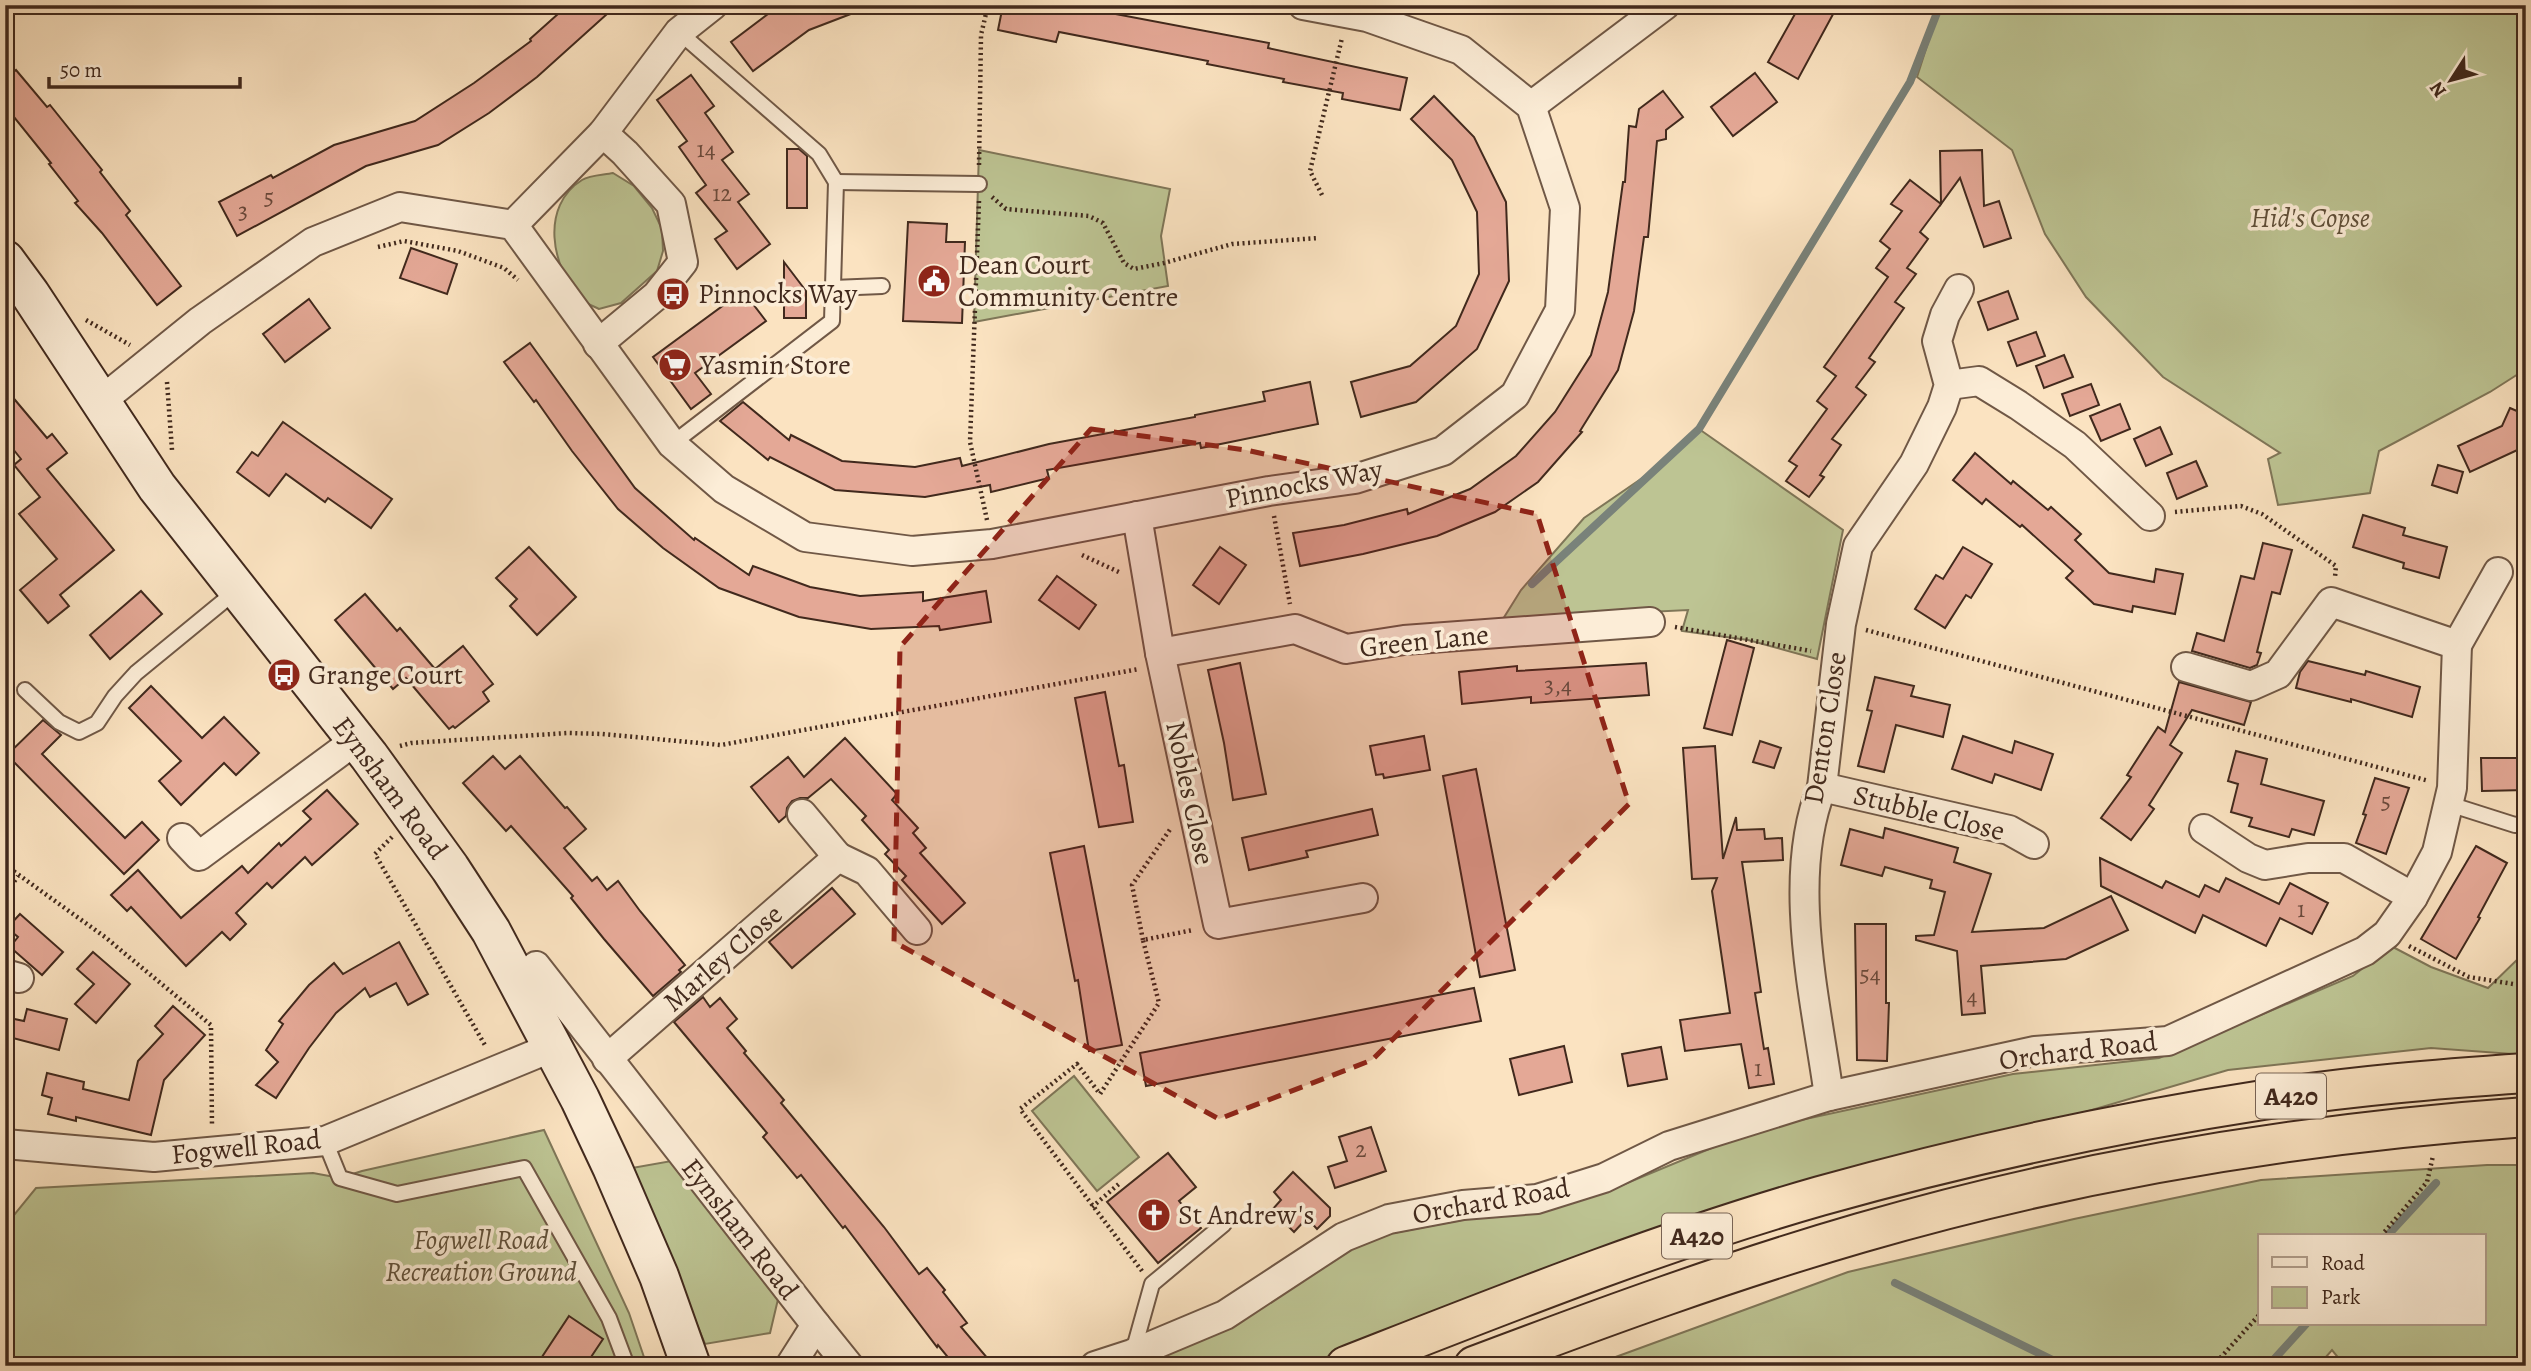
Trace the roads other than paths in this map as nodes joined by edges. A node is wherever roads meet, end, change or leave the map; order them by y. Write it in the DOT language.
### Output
graph roads {
  1 [pos="713,5"];
  2 [pos="1303,5"];
  3 [pos="1665,5"];
  4 [pos="679,32"];
  5 [pos="1531,106"];
  6 [pos="603,133"];
  7 [pos="836,182"];
  8 [pos="979,184"];
  9 [pos="513,225"];
  10 [pos="5,260"];
  11 [pos="882,286"];
  12 [pos="833,288"];
  13 [pos="1959,289"];
  14 [pos="598,344"];
  15 [pos="1949,384"];
  16 [pos="101,401"];
  17 [pos="672,444"];
  18 [pos="1137,516"];
  19 [pos="2150,516"];
  20 [pos="2498,572"];
  21 [pos="237,590"];
  22 [pos="1650,622"];
  23 [pos="2457,645"];
  24 [pos="1160,653"];
  25 [pos="2186,667"];
  26 [pos="25,690"];
  27 [pos="363,748"];
  28 [pos="1822,787"];
  29 [pos="2451,796"];
  30 [pos="802,814"];
  31 [pos="2526,824"];
  32 [pos="2204,829"];
  33 [pos="182,838"];
  34 [pos="2034,844"];
  35 [pos="838,857"];
  36 [pos="2413,897"];
  37 [pos="1363,898"];
  38 [pos="917,930"];
  39 [pos="536,966"];
  40 [pos="553,1047"];
  41 [pos="607,1059"];
  42 [pos="2526,1073"];
  43 [pos="1829,1096"];
  44 [pos="2526,1116"];
  45 [pos="325,1141"];
  46 [pos="7,1152"];
  47 [pos="1224,1224"];
  48 [pos="816,1325"];
  49 [pos="1132,1354"];
  50 [pos="627,1366"];
  51 [pos="691,1366"];
  52 [pos="790,1366"];
  53 [pos="849,1366"];
  54 [pos="1095,1366"];
  55 [pos="1346,1366"];
  56 [pos="1474,1366"];
  1 -- 4 [label="street"];
  2 -- 5 [label="street"];
  3 -- 5 [label="street"];
  4 -- 6 [label="street"];
  4 -- 7 [label="lane"];
  5 -- 18 [label="street, Pinnocks Way"];
  6 -- 9 [label="street"];
  6 -- 14 [label="street"];
  7 -- 8 [label="lane"];
  7 -- 12 [label="lane"];
  9 -- 14 [label="street, Pinnocks Way"];
  9 -- 16 [label="street"];
  10 -- 16 [label="main road, Eynsham Road"];
  11 -- 12 [label="lane"];
  12 -- 17 [label="lane"];
  13 -- 15 [label="street"];
  14 -- 17 [label="street, Pinnocks Way"];
  15 -- 19 [label="street"];
  15 -- 28 [label="street, Denton Close"];
  16 -- 21 [label="main road, Eynsham Road"];
  17 -- 18 [label="street, Pinnocks Way"];
  18 -- 24 [label="street, Nobles Close"];
  20 -- 23 [label="street"];
  21 -- 26 [label="lane"];
  21 -- 27 [label="main road, Eynsham Road"];
  22 -- 24 [label="street, Green Lane"];
  23 -- 25 [label="street"];
  23 -- 29 [label="street, Orchard Road"];
  24 -- 37 [label="street, Nobles Close"];
  27 -- 33 [label="street"];
  27 -- 40 [label="main road, Eynsham Road"];
  28 -- 34 [label="street, Stubble Close"];
  28 -- 43 [label="street, Denton Close"];
  29 -- 31 [label="lane"];
  29 -- 36 [label="street, Orchard Road"];
  30 -- 35 [label="street"];
  32 -- 36 [label="street"];
  35 -- 38 [label="street"];
  35 -- 41 [label="street, Marley Close"];
  36 -- 43 [label="street, Orchard Road"];
  39 -- 41 [label="street, Eynsham Road"];
  40 -- 45 [label="street, Fogwell Road"];
  40 -- 51 [label="main road, Eynsham Road"];
  41 -- 48 [label="street, Eynsham Road"];
  42 -- 55 [label="highway, A420"];
  43 -- 49 [label="street, Orchard Road"];
  44 -- 56 [label="highway, A420"];
  45 -- 46 [label="street, Fogwell Road"];
  45 -- 50 [label="lane"];
  47 -- 49 [label="lane"];
  48 -- 52 [label="street, Eynsham Road"];
  48 -- 53 [label="street, Eynsham Road"];
  49 -- 54 [label="street, Orchard Road"];
}
